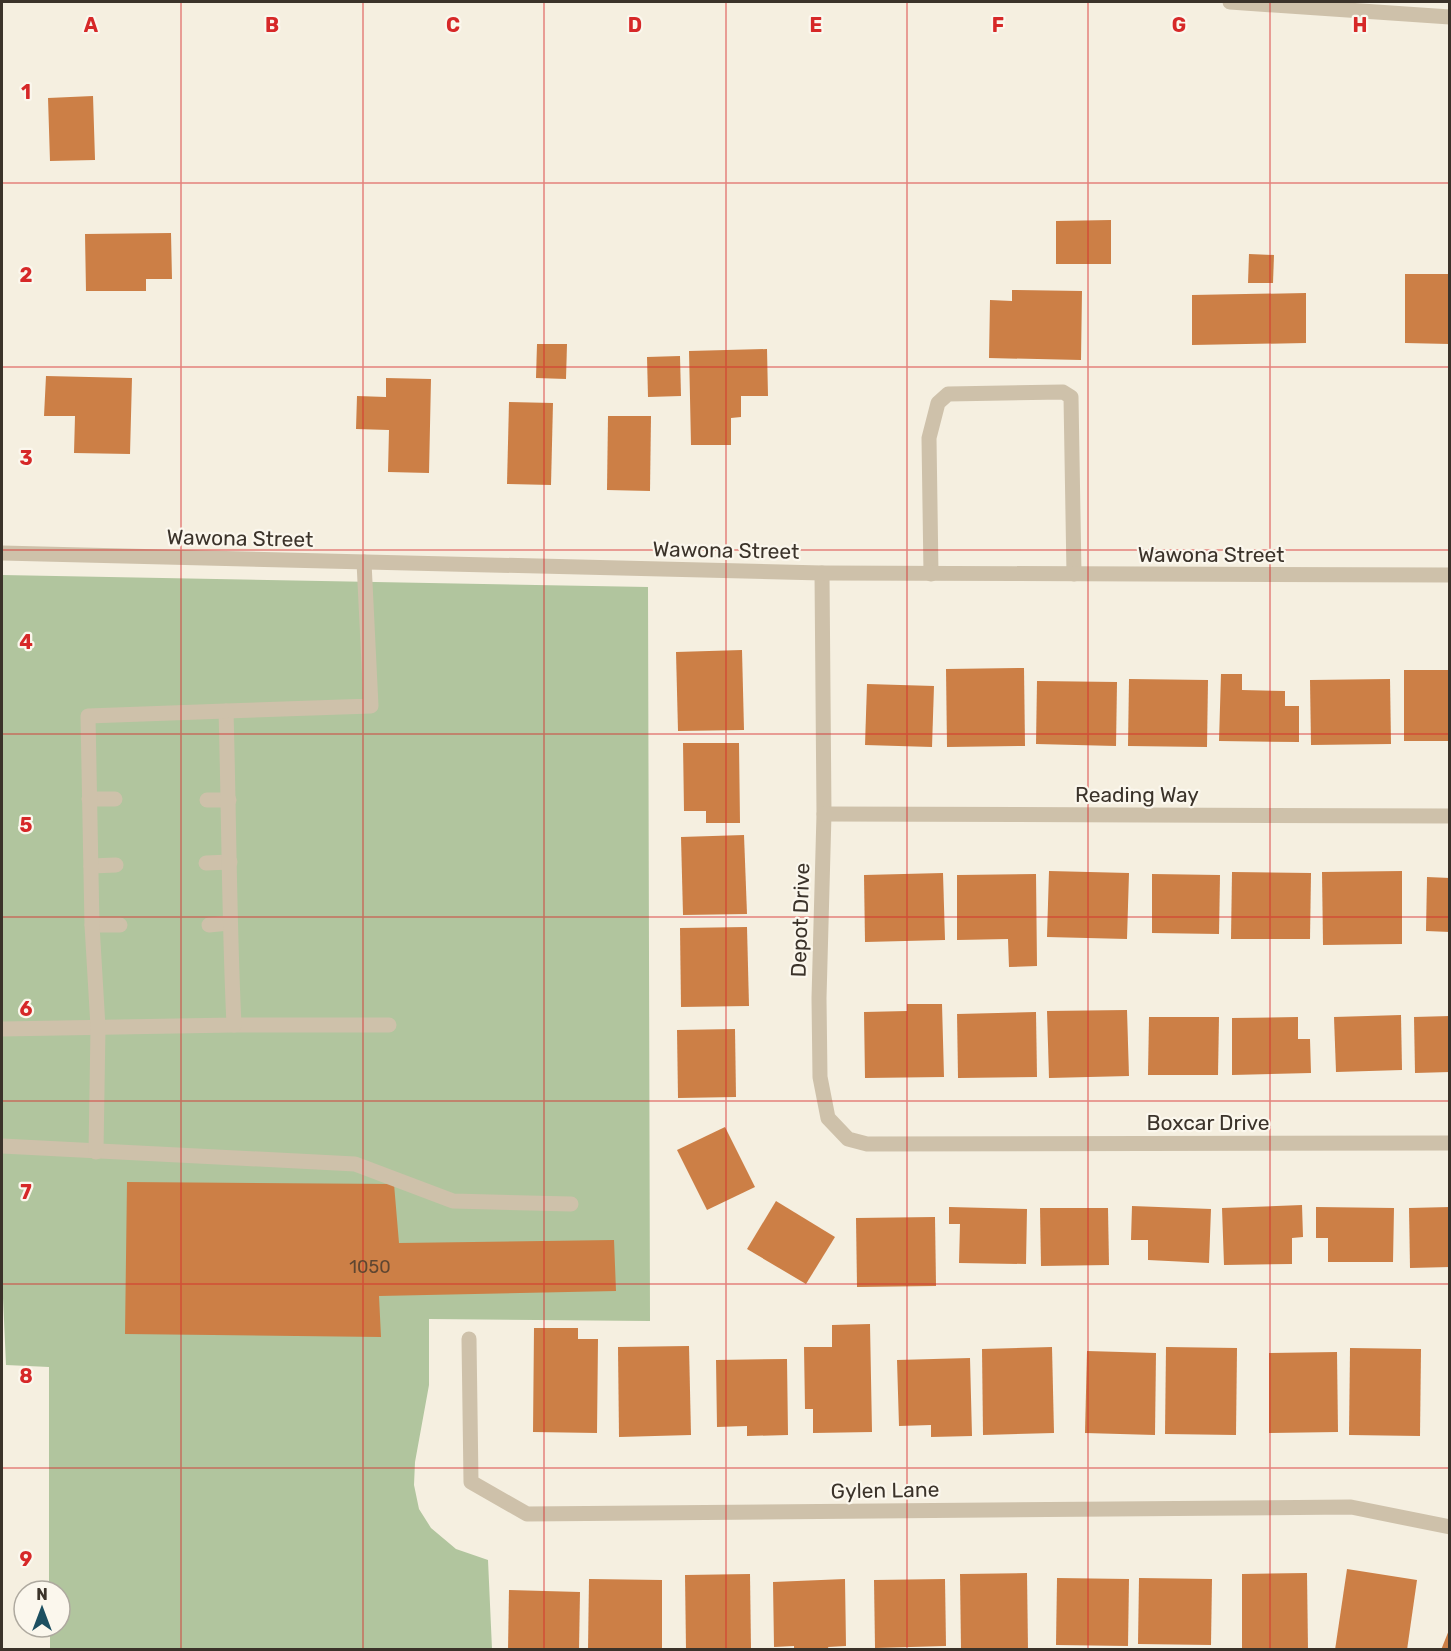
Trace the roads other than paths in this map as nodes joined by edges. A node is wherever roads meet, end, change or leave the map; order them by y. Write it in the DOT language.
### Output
graph roads {
  1 [pos="1230,2"];
  2 [pos="1449,17"];
  3 [pos="2,553"];
  4 [pos="364,562"];
  5 [pos="822,573"];
  6 [pos="931,574"];
  7 [pos="1074,574"];
  8 [pos="1449,575"];
  9 [pos="226,711"];
  10 [pos="89,800"];
  11 [pos="115,800"];
  12 [pos="207,800"];
  13 [pos="229,800"];
  14 [pos="824,814"];
  15 [pos="1449,816"];
  16 [pos="230,862"];
  17 [pos="206,863"];
  18 [pos="91,866"];
  19 [pos="116,866"];
  20 [pos="229,923"];
  21 [pos="92,925"];
  22 [pos="120,925"];
  23 [pos="209,925"];
  24 [pos="234,1025"];
  25 [pos="389,1025"];
  26 [pos="98,1028"];
  27 [pos="2,1029"];
  28 [pos="1449,1143"];
  29 [pos="967,1144"];
  30 [pos="2,1146"];
  31 [pos="96,1152"];
  32 [pos="571,1204"];
  33 [pos="469,1339"];
  34 [pos="1449,1527"];
  1 -- 2 [label="street"];
  3 -- 4 [label="street, Wawona Street"];
  4 -- 5 [label="street, Wawona Street"];
  4 -- 9 [label="street"];
  5 -- 6 [label="street, Wawona Street"];
  5 -- 14 [label="street, Depot Drive"];
  6 -- 7 [label="street, Wawona Street"];
  6 -- 7 [label="street"];
  7 -- 8 [label="street, Wawona Street"];
  9 -- 10 [label="street"];
  9 -- 13 [label="street"];
  10 -- 11 [label="street"];
  10 -- 18 [label="street"];
  12 -- 13 [label="street"];
  13 -- 16 [label="street"];
  14 -- 15 [label="street, Reading Way"];
  14 -- 29 [label="street, Depot Drive"];
  16 -- 17 [label="street"];
  16 -- 20 [label="street"];
  18 -- 19 [label="street"];
  18 -- 21 [label="street"];
  20 -- 23 [label="street"];
  20 -- 24 [label="street"];
  21 -- 22 [label="street"];
  21 -- 26 [label="street"];
  24 -- 25 [label="street"];
  24 -- 26 [label="street"];
  26 -- 27 [label="street"];
  26 -- 31 [label="street"];
  28 -- 29 [label="street, Boxcar Drive"];
  30 -- 31 [label="street"];
  31 -- 32 [label="street"];
  33 -- 34 [label="street, Gylen Lane"];
}
